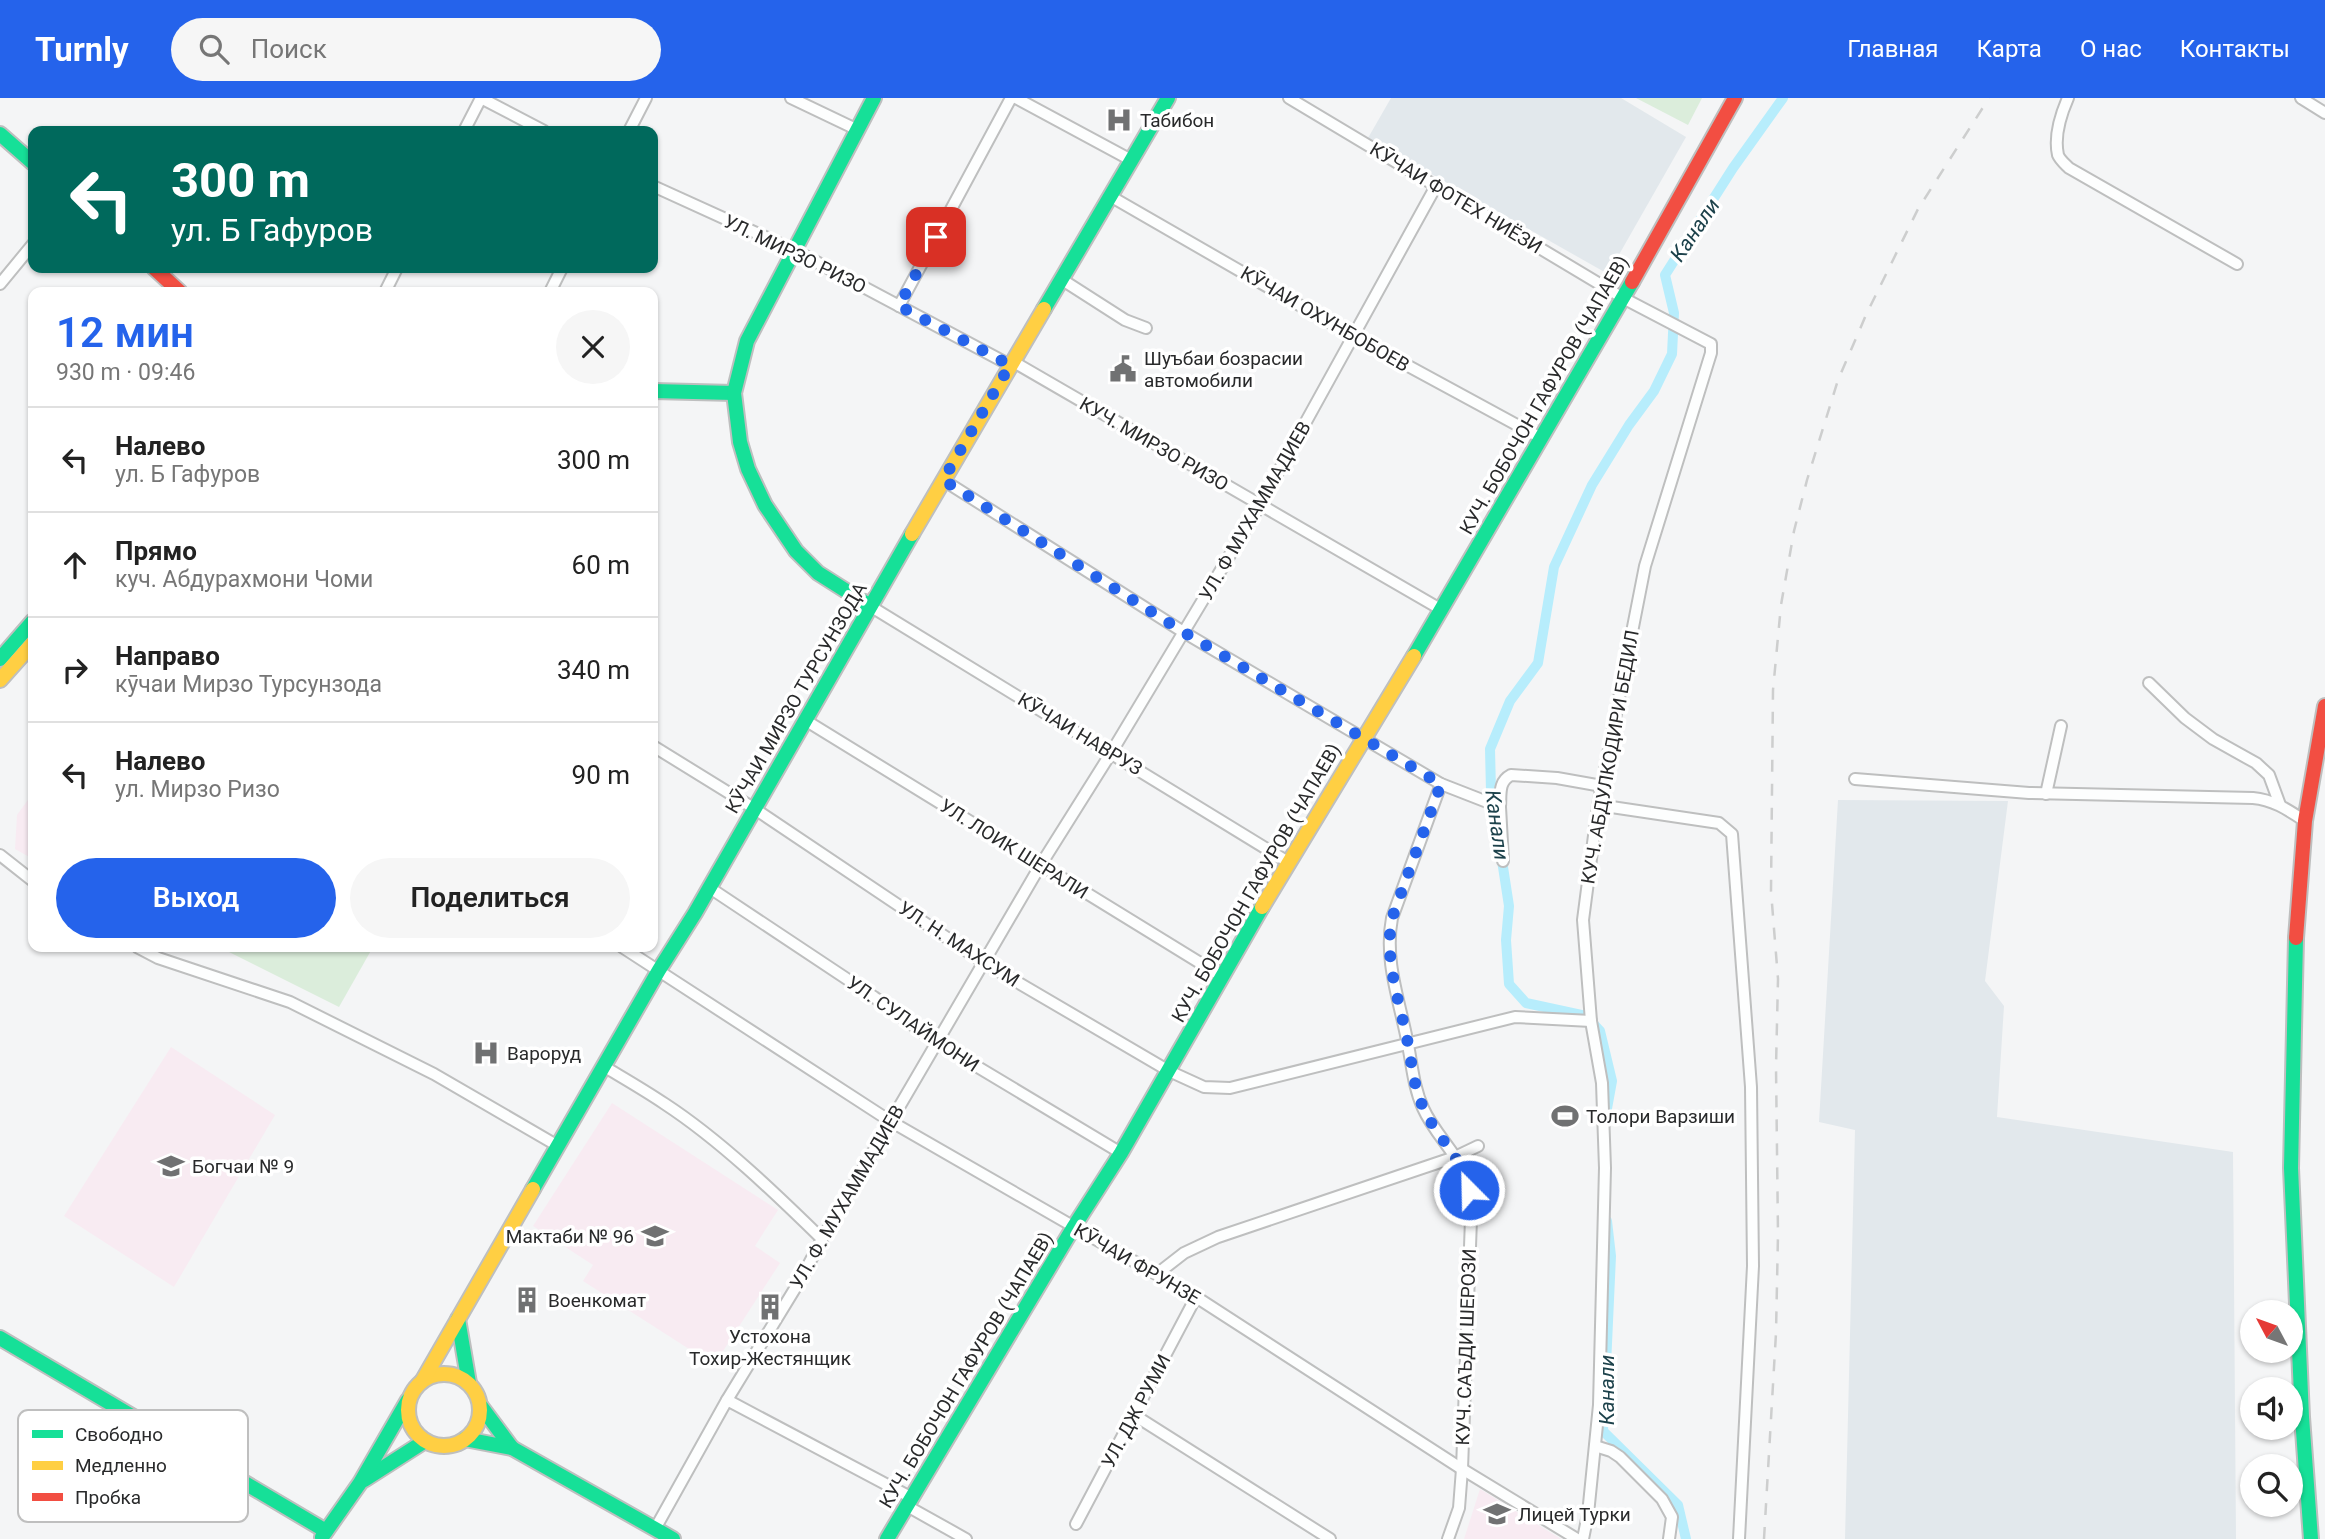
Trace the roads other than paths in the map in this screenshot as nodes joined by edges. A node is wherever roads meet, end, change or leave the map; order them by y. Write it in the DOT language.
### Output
graph roads {
  1 [pos="481,98"];
  2 [pos="646,98"];
  3 [pos="791,98"];
  4 [pos="874,98"];
  5 [pos="1010,98"];
  6 [pos="1016,98"];
  7 [pos="1168,98"];
  8 [pos="1289,98"];
  9 [pos="1735,98"];
  10 [pos="2068,98"];
  11 [pos="2301,98"];
  12 [pos="2325,113"];
  13 [pos="467,126"];
  14 [pos="534,126"];
  15 [pos="632,126"];
  16 [pos="858,130"];
  17 [pos="0,134"];
  18 [pos="28,159"];
  19 [pos="1131,160"];
  20 [pos="1436,186"];
  21 [pos="658,188"];
  22 [pos="1110,196"];
  23 [pos="28,250"];
  24 [pos="796,251"];
  25 [pos="2236,264"];
  26 [pos="159,273"];
  27 [pos="1061,279"];
  28 [pos="0,284"];
  29 [pos="175,287"];
  30 [pos="1623,298"];
  31 [pos="899,306"];
  32 [pos="1146,328"];
  33 [pos="1353,336"];
  34 [pos="1011,363"];
  35 [pos="658,391"];
  36 [pos="734,393"];
  37 [pos="1541,439"];
  38 [pos="943,480"];
  39 [pos="1260,505"];
  40 [pos="870,606"];
  41 [pos="1442,610"];
  42 [pos="28,627"];
  43 [pos="1185,633"];
  44 [pos="28,649"];
  45 [pos="0,659"];
  46 [pos="0,680"];
  47 [pos="2149,683"];
  48 [pos="2325,706"];
  49 [pos="805,720"];
  50 [pos="2061,726"];
  51 [pos="1363,737"];
  52 [pos="658,749"];
  53 [pos="1111,753"];
  54 [pos="1855,779"];
  55 [pos="1441,784"];
  56 [pos="1602,786"];
  57 [pos="2046,794"];
  58 [pos="1598,805"];
  59 [pos="2280,805"];
  60 [pos="1500,807"];
  61 [pos="755,809"];
  62 [pos="2305,821"];
  63 [pos="0,855"];
  64 [pos="1503,861"];
  65 [pos="1288,862"];
  66 [pos="1040,866"];
  67 [pos="28,877"];
  68 [pos="710,888"];
  69 [pos="147,952"];
  70 [pos="630,952"];
  71 [pos="983,962"];
  72 [pos="659,970"];
  73 [pos="1223,976"];
  74 [pos="1591,1021"];
  75 [pos="936,1042"];
  76 [pos="1408,1042"];
  77 [pos="605,1067"];
  78 [pos="1169,1071"];
  79 [pos="890,1121"];
  80 [pos="558,1146"];
  81 [pos="1478,1146"];
  82 [pos="1121,1153"];
  83 [pos="1455,1157"];
  84 [pos="1073,1228"];
  85 [pos="822,1239"];
  86 [pos="1157,1275"];
  87 [pos="1196,1297"];
  88 [pos="458,1319"];
  89 [pos="0,1338"];
  90 [pos="423,1380"];
  91 [pos="469,1383"];
  92 [pos="409,1399"];
  93 [pos="727,1400"];
  94 [pos="480,1405"];
  95 [pos="118,1410"];
  96 [pos="1134,1416"];
  97 [pos="465,1439"];
  98 [pos="425,1441"];
  99 [pos="1595,1446"];
  100 [pos="512,1448"];
  101 [pos="1462,1469"];
  102 [pos="360,1483"];
  103 [pos="248,1489"];
  104 [pos="909,1502"];
  105 [pos="1076,1524"];
  106 [pos="655,1529"];
  107 [pos="324,1535"];
  108 [pos="673,1539"];
  109 [pos="887,1539"];
  110 [pos="966,1539"];
  111 [pos="1330,1539"];
  112 [pos="1448,1539"];
  113 [pos="1577,1539"];
  114 [pos="1583,1539"];
  115 [pos="1669,1539"];
  116 [pos="1739,1539"];
  117 [pos="2311,1539"];
  1 -- 13 [label="street"];
  1 -- 14 [label="street"];
  2 -- 15 [label="street"];
  3 -- 16 [label="street"];
  4 -- 16 [label="street"];
  5 -- 31 [label="street"];
  6 -- 19 [label="street"];
  7 -- 19 [label="street, КӮЧАИ МИРЗО ТУРСУНЗОДА"];
  8 -- 20 [label="street, КӮЧАИ ФОТЕХ НИЁЗИ"];
  9 -- 30 [label="street, КУЧ. БОБОЧОН ГАФУРОВ (ЧАПАЕВ)"];
  10 -- 25 [label="street"];
  11 -- 12 [label="street"];
  16 -- 24 [label="street"];
  17 -- 18 [label="street"];
  19 -- 22 [label="street, КӮЧАИ МИРЗО ТУРСУНЗОДА"];
  20 -- 30 [label="street, КӮЧАИ ФОТЕХ НИЁЗИ"];
  20 -- 33 [label="street, УЛ. Ф МУХАММАДИЕВ"];
  21 -- 24 [label="street, УЛ. МИРЗО РИЗО"];
  22 -- 27 [label="street, КӮЧАИ МИРЗО ТУРСУНЗОДА"];
  22 -- 33 [label="street, КӮЧАИ ОХУНБОБОЕВ"];
  23 -- 28 [label="street"];
  24 -- 31 [label="street, УЛ. МИРЗО РИЗО"];
  24 -- 36 [label="street"];
  26 -- 29 [label="street"];
  27 -- 32 [label="street"];
  27 -- 34 [label="street, КӮЧАИ МИРЗО ТУРСУНЗОДА"];
  30 -- 37 [label="street, КУЧ. БОБОЧОН ГАФУРОВ (ЧАПАЕВ)"];
  30 -- 56 [label="street, КУЧ. АБДУЛКОДИРИ БЕДИЛ"];
  31 -- 34 [label="street, УЛ. МИРЗО РИЗО"];
  33 -- 37 [label="street, КӮЧАИ ОХУНБОБОЕВ"];
  33 -- 39 [label="street, УЛ. Ф МУХАММАДИЕВ"];
  34 -- 38 [label="street, КӮЧАИ МИРЗО ТУРСУНЗОДА"];
  34 -- 39 [label="street, КУЧ. МИРЗО РИЗО"];
  35 -- 36 [label="street"];
  36 -- 40 [label="street"];
  37 -- 41 [label="street, КУЧ. БОБОЧОН ГАФУРОВ (ЧАПАЕВ)"];
  38 -- 40 [label="street, КӮЧАИ МИРЗО ТУРСУНЗОДА"];
  38 -- 43 [label="street"];
  39 -- 41 [label="street, КУЧ. МИРЗО РИЗО"];
  39 -- 43 [label="street, УЛ. Ф МУХАММАДИЕВ"];
  40 -- 49 [label="street, КӮЧАИ МИРЗО ТУРСУНЗОДА"];
  40 -- 53 [label="street, КӮЧАИ НАВРУЗ"];
  41 -- 51 [label="street, КУЧ. БОБОЧОН ГАФУРОВ (ЧАПАЕВ)"];
  42 -- 45 [label="street"];
  43 -- 51 [label="street"];
  43 -- 53 [label="street, УЛ. Ф МУХАММАДИЕВ"];
  44 -- 46 [label="street"];
  47 -- 59 [label="street"];
  48 -- 62 [label="street"];
  49 -- 61 [label="street, КӮЧАИ МИРЗО ТУРСУНЗОДА"];
  49 -- 66 [label="street, УЛ. ЛОИК ШЕРАЛИ"];
  50 -- 57 [label="street"];
  51 -- 55 [label="street"];
  51 -- 65 [label="street, КУЧ. БОБОЧОН ГАФУРОВ (ЧАПАЕВ)"];
  52 -- 61 [label="street, УЛ. Н. МАХСУМ"];
  53 -- 65 [label="street, КӮЧАИ НАВРУЗ"];
  53 -- 66 [label="street, УЛ. Ф МУХАММАДИЕВ"];
  54 -- 57 [label="street"];
  55 -- 60 [label="street"];
  55 -- 76 [label="street, КУЧ. САЪДИ ШЕРОЗИ"];
  56 -- 58 [label="street, КУЧ. АБДУЛКОДИРИ БЕДИЛ"];
  56 -- 60 [label="street"];
  57 -- 59 [label="street"];
  58 -- 74 [label="street, КУЧ. АБДУЛКОДИРИ БЕДИЛ"];
  58 -- 116 [label="street"];
  59 -- 62 [label="street"];
  60 -- 64 [label="street"];
  61 -- 68 [label="street, КӮЧАИ МИРЗО ТУРСУНЗОДА"];
  61 -- 71 [label="street, УЛ. Н. МАХСУМ"];
  62 -- 117 [label="street"];
  63 -- 67 [label="street"];
  65 -- 73 [label="street, КУЧ. БОБОЧОН ГАФУРОВ (ЧАПАЕВ)"];
  66 -- 71 [label="street, УЛ. Ф. МУХАММАДИЕВ"];
  66 -- 73 [label="street, УЛ. ЛОИК ШЕРАЛИ"];
  68 -- 72 [label="street, КӮЧАИ МИРЗО ТУРСУНЗОДА"];
  68 -- 75 [label="street, УЛ. СУЛАЙМОНИ"];
  69 -- 80 [label="street"];
  70 -- 72 [label="street, КӮЧАИ ФРУНЗЕ"];
  71 -- 75 [label="street, УЛ. Ф. МУХАММАДИЕВ"];
  71 -- 78 [label="street, УЛ. Н. МАХСУМ"];
  72 -- 77 [label="street, КӮЧАИ МИРЗО ТУРСУНЗОДА"];
  72 -- 79 [label="street, КӮЧАИ ФРУНЗЕ"];
  73 -- 78 [label="street, КУЧ. БОБОЧОН ГАФУРОВ (ЧАПАЕВ)"];
  74 -- 76 [label="street, УЛ. Н. МАХСУМ"];
  74 -- 99 [label="street, КУЧ. АБДУЛКОДИРИ БЕДИЛ"];
  75 -- 79 [label="street, УЛ. Ф. МУХАММАДИЕВ"];
  75 -- 82 [label="street, УЛ. СУЛАЙМОНИ"];
  76 -- 78 [label="street, УЛ. Н. МАХСУМ"];
  76 -- 83 [label="street, КУЧ. САЪДИ ШЕРОЗИ"];
  77 -- 80 [label="street, КӮЧАИ МИРЗО ТУРСУНЗОДА"];
  77 -- 85 [label="street"];
  78 -- 82 [label="street, КУЧ. БОБОЧОН ГАФУРОВ (ЧАПАЕВ)"];
  79 -- 84 [label="street, КӮЧАИ ФРУНЗЕ"];
  79 -- 85 [label="street, УЛ. Ф. МУХАММАДИЕВ"];
  80 -- 88 [label="street, КӮЧАИ МИРЗО ТУРСУНЗОДА"];
  81 -- 83 [label="street"];
  82 -- 84 [label="street, КУЧ. БОБОЧОН ГАФУРОВ (ЧАПАЕВ)"];
  83 -- 86 [label="street"];
  83 -- 101 [label="street, КУЧ. САЪДИ ШЕРОЗИ"];
  84 -- 86 [label="street, КӮЧАИ ФРУНЗЕ"];
  84 -- 104 [label="street, КУЧ. БОБОЧОН ГАФУРОВ (ЧАПАЕВ)"];
  85 -- 93 [label="street, УЛ. Ф. МУХАММАДИЕВ"];
  86 -- 87 [label="street, КӮЧАИ ФРУНЗЕ"];
  87 -- 96 [label="street, УЛ. ДЖ РУМИ"];
  87 -- 101 [label="street, КӮЧАИ ФРУНЗЕ"];
  88 -- 90 [label="street, КӮЧАИ МИРЗО ТУРСУНЗОДА"];
  88 -- 91 [label="street"];
  89 -- 95 [label="street"];
  90 -- 91 [label="street"];
  90 -- 92 [label="street, КӮЧАИ МИРЗО ТУРСУНЗОДА"];
  91 -- 94 [label="street"];
  92 -- 98 [label="street"];
  92 -- 102 [label="street, КӮЧАИ МИРЗО ТУРСУНЗОДА"];
  93 -- 104 [label="street"];
  93 -- 106 [label="street, УЛ. Ф. МУХАММАДИЕВ"];
  94 -- 97 [label="street"];
  94 -- 100 [label="street"];
  96 -- 105 [label="street, УЛ. ДЖ РУМИ"];
  96 -- 111 [label="street"];
  97 -- 98 [label="street"];
  97 -- 100 [label="street"];
  98 -- 102 [label="street, КӮЧАИ МИРЗО ТУРСУНЗОДА"];
  99 -- 114 [label="street, КУЧ. АБДУЛКОДИРИ БЕДИЛ"];
  99 -- 115 [label="street"];
  100 -- 106 [label="street"];
  101 -- 112 [label="street, КУЧ. САЪДИ ШЕРОЗИ"];
  101 -- 113 [label="street, КӮЧАИ ФРУНЗЕ"];
  102 -- 107 [label="street, КӮЧАИ МИРЗО ТУРСУНЗОДА"];
  103 -- 107 [label="street"];
  104 -- 109 [label="street, КУЧ. БОБОЧОН ГАФУРОВ (ЧАПАЕВ)"];
  104 -- 110 [label="street"];
  106 -- 108 [label="street"];
}
